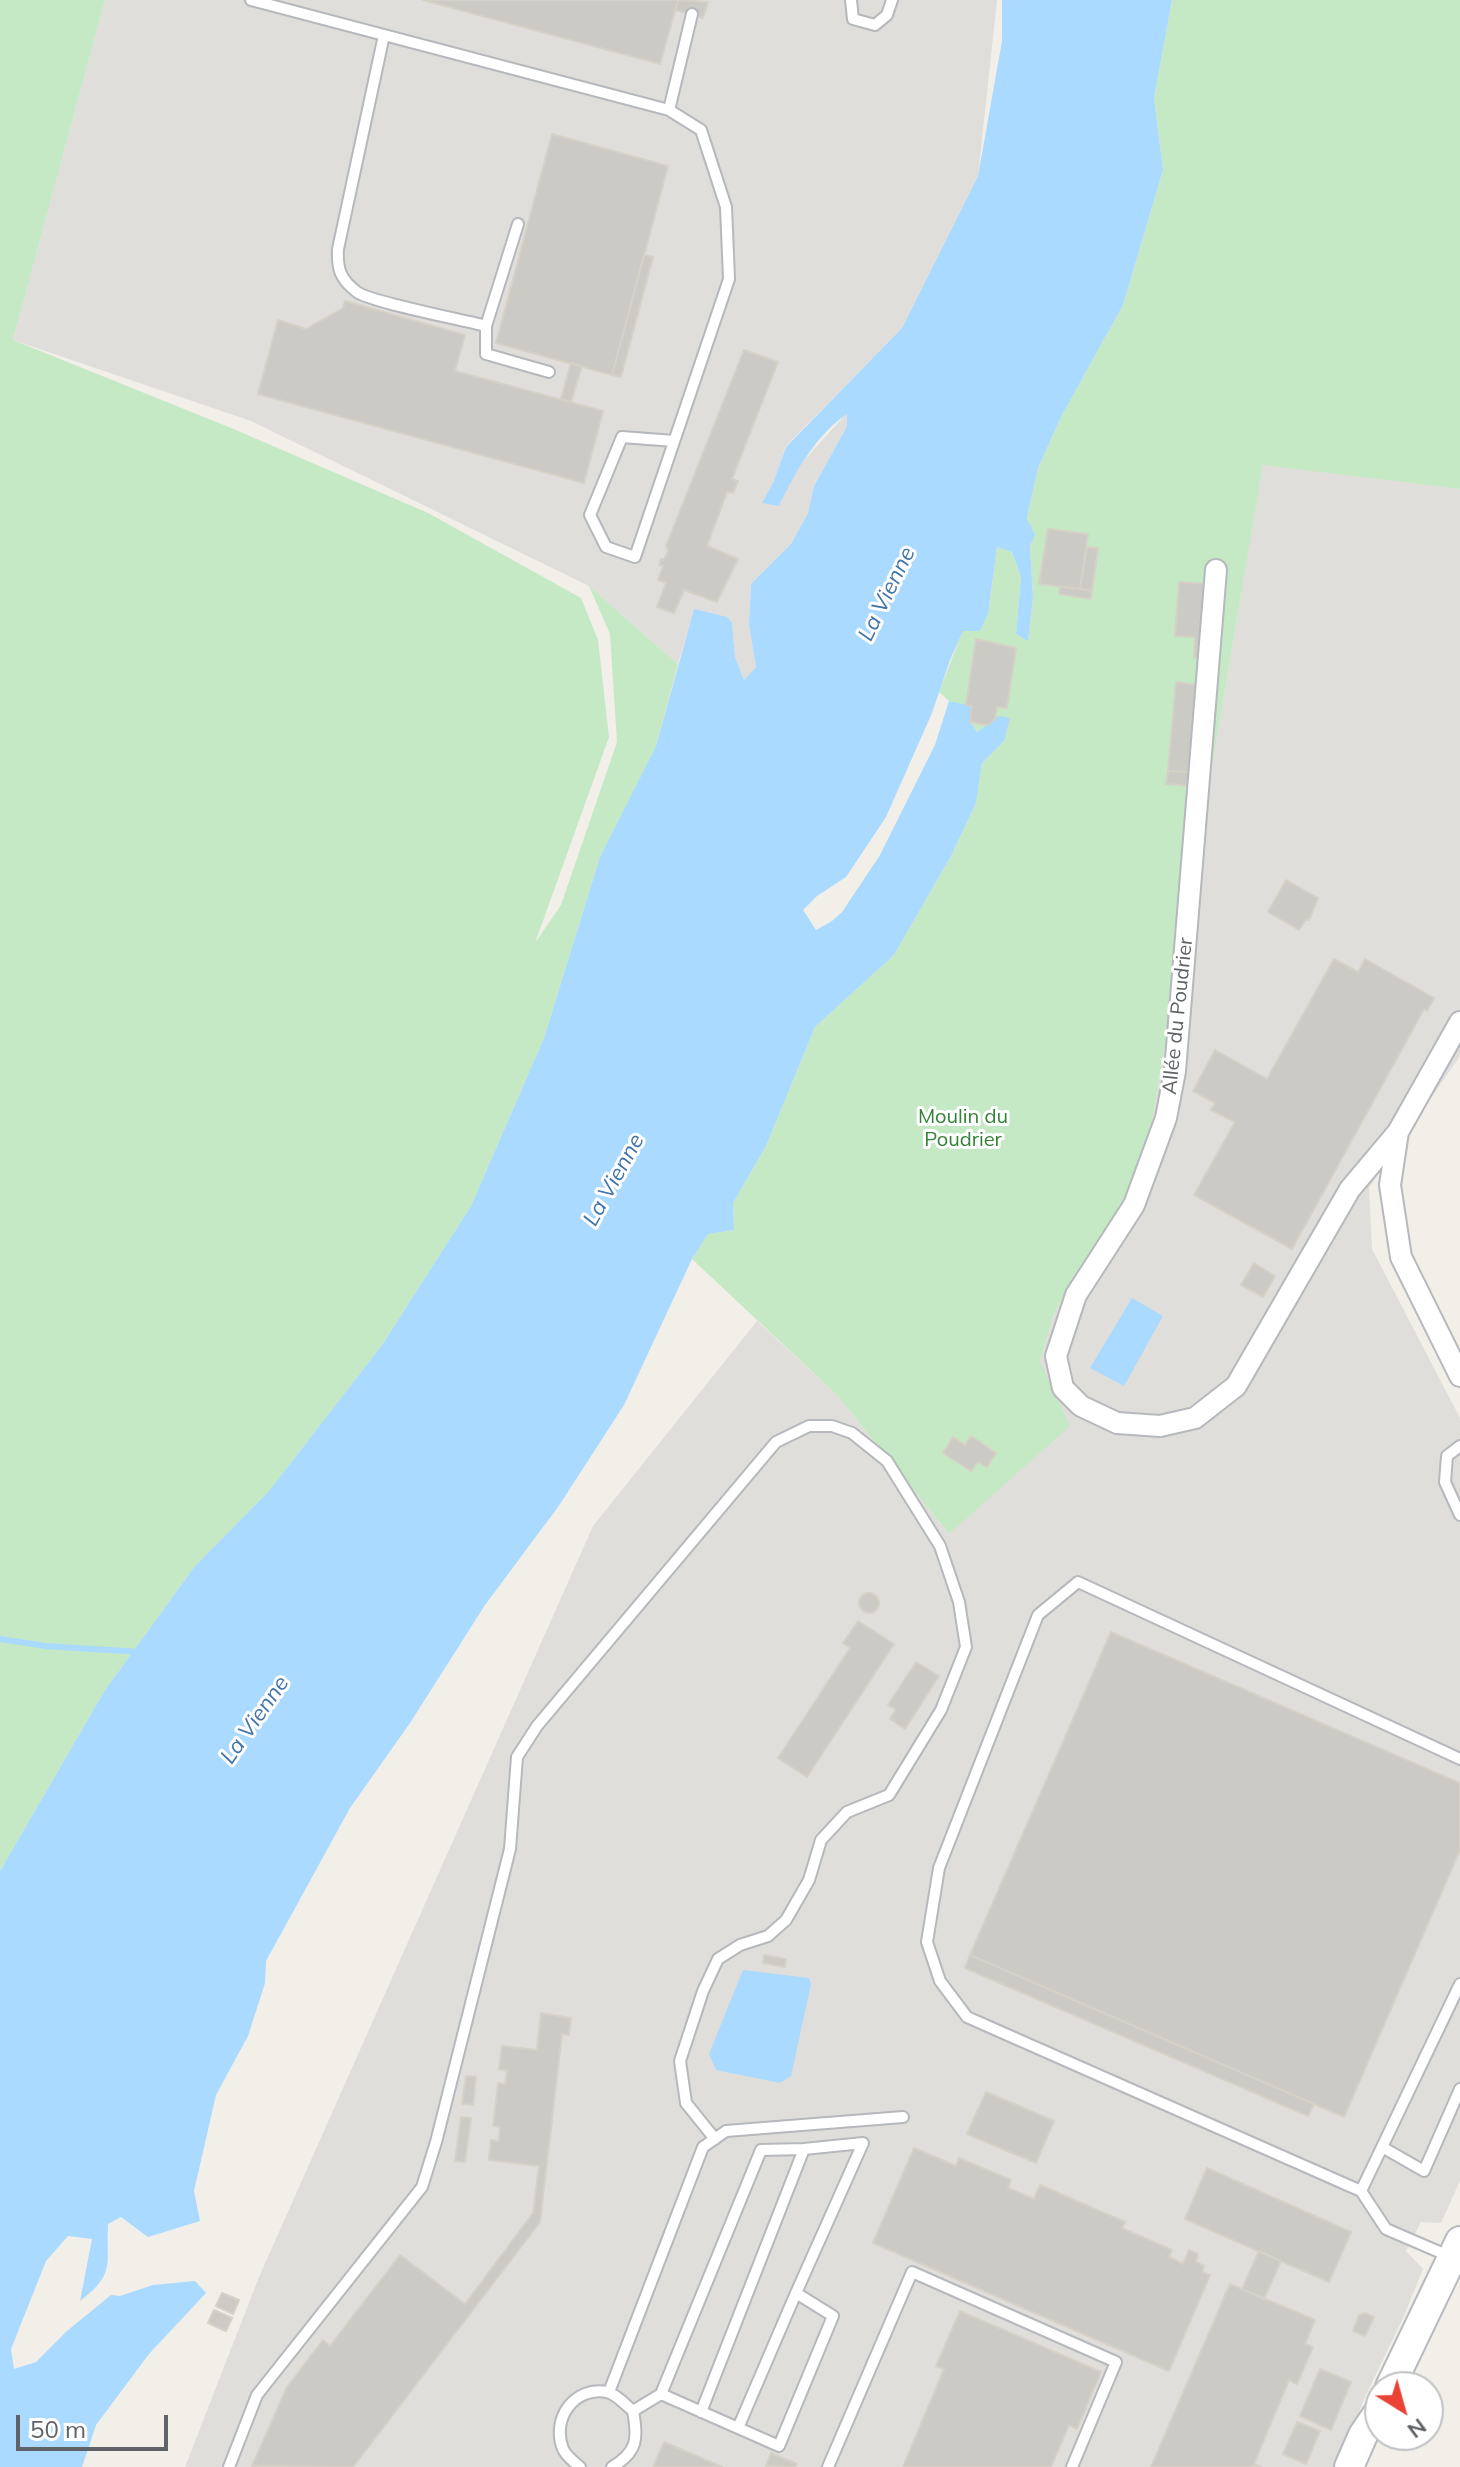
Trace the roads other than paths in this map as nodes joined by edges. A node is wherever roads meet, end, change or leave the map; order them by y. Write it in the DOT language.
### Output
graph roads {
  1 [pos="251,0"];
  2 [pos="851,0"];
  3 [pos="885,0"];
  4 [pos="892,0"];
  5 [pos="692,14"];
  6 [pos="887,15"];
  7 [pos="384,35"];
  8 [pos="669,110"];
  9 [pos="518,224"];
  10 [pos="486,326"];
  11 [pos="549,372"];
  12 [pos="674,441"];
  13 [pos="1216,570"];
  14 [pos="1460,1022"];
  15 [pos="1398,1132"];
  16 [pos="1460,1376"];
  17 [pos="1460,1446"];
  18 [pos="1460,1515"];
  19 [pos="1460,1759"];
  20 [pos="1460,1984"];
  21 [pos="1460,2089"];
  22 [pos="903,2117"];
  23 [pos="715,2139"];
  24 [pos="1382,2147"];
  25 [pos="804,2149"];
  26 [pos="1361,2191"];
  27 [pos="1456,2249"];
  28 [pos="796,2293"];
  29 [pos="1398,2371"];
  30 [pos="609,2392"];
  31 [pos="661,2394"];
  32 [pos="633,2411"];
  33 [pos="701,2412"];
  34 [pos="738,2428"];
  35 [pos="1364,2434"];
  36 [pos="229,2467"];
  37 [pos="580,2467"];
  38 [pos="612,2467"];
  39 [pos="828,2467"];
  40 [pos="1072,2467"];
  41 [pos="1349,2467"];
  1 -- 7 [label="lane"];
  2 -- 6 [label="lane"];
  3 -- 6 [label="lane"];
  4 -- 6 [label="lane"];
  5 -- 8 [label="lane"];
  7 -- 8 [label="lane"];
  7 -- 10 [label="lane"];
  8 -- 12 [label="lane"];
  9 -- 10 [label="lane"];
  10 -- 11 [label="lane"];
  12 -- 12 [label="lane"];
  13 -- 15 [label="street, Allée du Poudrier"];
  14 -- 15 [label="street, Allée du Poudrier"];
  15 -- 16 [label="street"];
  17 -- 18 [label="lane"];
  19 -- 26 [label="lane"];
  20 -- 24 [label="lane"];
  21 -- 24 [label="lane"];
  22 -- 23 [label="lane"];
  23 -- 30 [label="lane"];
  23 -- 36 [label="lane"];
  24 -- 26 [label="lane"];
  25 -- 28 [label="lane"];
  25 -- 31 [label="lane"];
  25 -- 33 [label="lane"];
  26 -- 27 [label="lane"];
  27 -- 29 [label="main road"];
  28 -- 34 [label="lane"];
  28 -- 34 [label="lane"];
  30 -- 32 [label="lane"];
  30 -- 37 [label="lane"];
  31 -- 32 [label="lane"];
  31 -- 33 [label="lane"];
  32 -- 38 [label="lane"];
  33 -- 34 [label="lane"];
  35 -- 41 [label="main road"];
  39 -- 40 [label="lane"];
}
